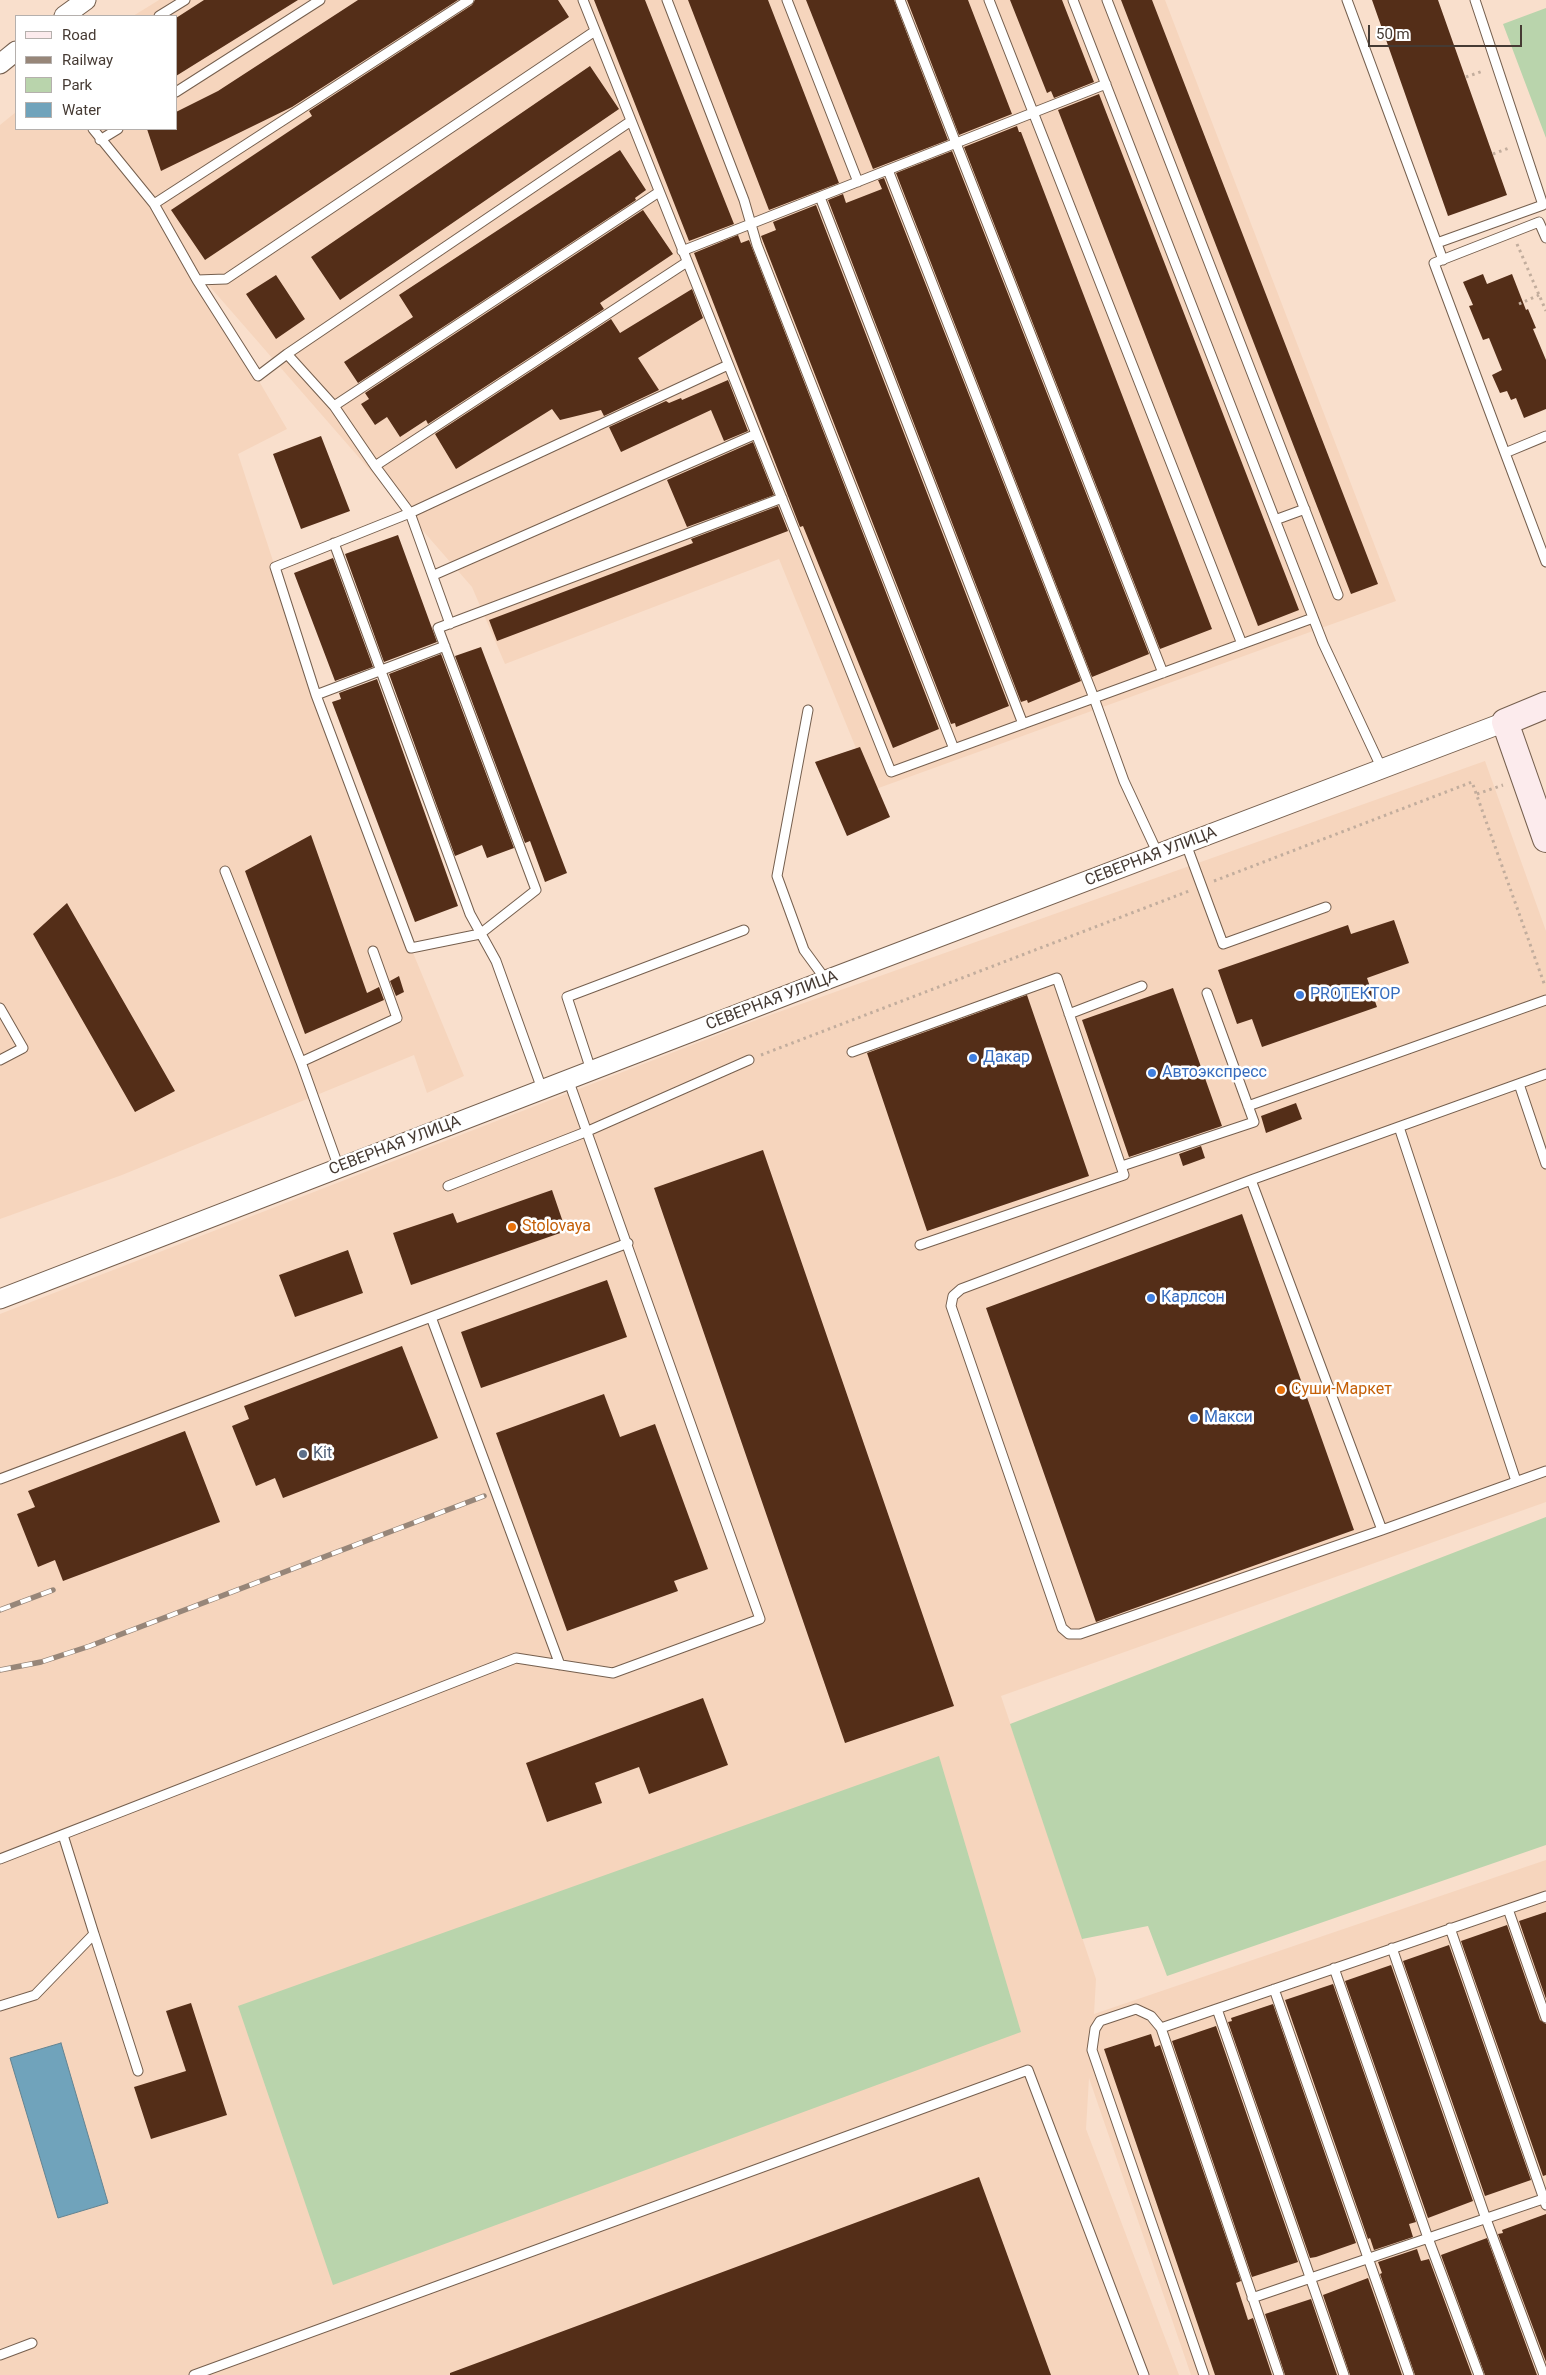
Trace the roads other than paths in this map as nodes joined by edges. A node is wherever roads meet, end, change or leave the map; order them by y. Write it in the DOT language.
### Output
graph roads {
  1 [pos="86,0"];
  2 [pos="185,0"];
  3 [pos="320,0"];
  4 [pos="469,0"];
  5 [pos="583,0"];
  6 [pos="667,0"];
  7 [pos="787,0"];
  8 [pos="900,0"];
  9 [pos="989,0"];
  10 [pos="1073,0"];
  11 [pos="1107,0"];
  12 [pos="1347,0"];
  13 [pos="1474,0"];
  14 [pos="65,15"];
  15 [pos="161,15"];
  16 [pos="595,31"];
  17 [pos="15,52"];
  18 [pos="0,64"];
  19 [pos="1106,84"];
  20 [pos="178,91"];
  21 [pos="1033,112"];
  22 [pos="631,121"];
  23 [pos="93,130"];
  24 [pos="116,130"];
  25 [pos="100,140"];
  26 [pos="957,143"];
  27 [pos="888,170"];
  28 [pos="858,182"];
  29 [pos="659,192"];
  30 [pos="820,197"];
  31 [pos="154,204"];
  32 [pos="1543,220"];
  33 [pos="751,224"];
  34 [pos="1546,238"];
  35 [pos="1436,243"];
  36 [pos="682,252"];
  37 [pos="1443,260"];
  38 [pos="686,262"];
  39 [pos="197,280"];
  40 [pos="287,354"];
  41 [pos="728,365"];
  42 [pos="334,406"];
  43 [pos="756,434"];
  44 [pos="1546,436"];
  45 [pos="1505,453"];
  46 [pos="375,466"];
  47 [pos="782,498"];
  48 [pos="1305,509"];
  49 [pos="410,513"];
  50 [pos="1275,520"];
  51 [pos="334,543"];
  52 [pos="1546,562"];
  53 [pos="434,575"];
  54 [pos="1338,595"];
  55 [pos="1313,618"];
  56 [pos="450,624"];
  57 [pos="1242,644"];
  58 [pos="445,646"];
  59 [pos="380,671"];
  60 [pos="1163,673"];
  61 [pos="316,695"];
  62 [pos="1094,698"];
  63 [pos="1546,705"];
  64 [pos="808,710"];
  65 [pos="1505,722"];
  66 [pos="1023,724"];
  67 [pos="954,749"];
  68 [pos="1382,769"];
  69 [pos="1546,839"];
  70 [pos="1186,844"];
  71 [pos="1158,854"];
  72 [pos="224,871"];
  73 [pos="1326,907"];
  74 [pos="744,930"];
  75 [pos="480,934"];
  76 [pos="373,951"];
  77 [pos="826,980"];
  78 [pos="1142,986"];
  79 [pos="1207,993"];
  80 [pos="1546,1000"];
  81 [pos="0,1008"];
  82 [pos="1069,1014"];
  83 [pos="852,1052"];
  84 [pos="0,1060"];
  85 [pos="749,1060"];
  86 [pos="301,1062"];
  87 [pos="591,1070"];
  88 [pos="1546,1074"];
  89 [pos="568,1079"];
  90 [pos="1519,1084"];
  91 [pos="542,1090"];
  92 [pos="1248,1106"];
  93 [pos="1398,1127"];
  94 [pos="588,1131"];
  95 [pos="1546,1164"];
  96 [pos="1122,1166"];
  97 [pos="339,1168"];
  98 [pos="1252,1180"];
  99 [pos="448,1186"];
  100 [pos="628,1243"];
  101 [pos="920,1246"];
  102 [pos="0,1299"];
  103 [pos="431,1318"];
  104 [pos="1546,1471"];
  105 [pos="0,1479"];
  106 [pos="1516,1481"];
  107 [pos="1382,1530"];
  108 [pos="560,1665"];
  109 [pos="63,1835"];
  110 [pos="0,1859"];
  111 [pos="1546,1896"];
  112 [pos="1508,1909"];
  113 [pos="1450,1928"];
  114 [pos="94,1934"];
  115 [pos="1392,1948"];
  116 [pos="1334,1968"];
  117 [pos="1274,1989"];
  118 [pos="0,2006"];
  119 [pos="1217,2009"];
  120 [pos="1546,2018"];
  121 [pos="1161,2028"];
  122 [pos="138,2070"];
  123 [pos="1545,2201"];
  124 [pos="1486,2219"];
  125 [pos="1428,2238"];
  126 [pos="1368,2259"];
  127 [pos="1311,2278"];
  128 [pos="1252,2298"];
  129 [pos="32,2343"];
  130 [pos="0,2355"];
  131 [pos="194,2375"];
  132 [pos="1144,2375"];
  133 [pos="1204,2375"];
  134 [pos="1279,2375"];
  135 [pos="1344,2375"];
  136 [pos="1409,2375"];
  137 [pos="1479,2375"];
  138 [pos="1544,2375"];
  1 -- 14 [label="street"];
  2 -- 15 [label="lane"];
  3 -- 20 [label="lane"];
  4 -- 31 [label="lane"];
  5 -- 16 [label="lane"];
  6 -- 33 [label="lane"];
  7 -- 28 [label="lane"];
  8 -- 26 [label="lane"];
  9 -- 21 [label="lane"];
  10 -- 19 [label="lane"];
  11 -- 48 [label="lane"];
  12 -- 35 [label="lane"];
  13 -- 35 [label="lane"];
  16 -- 22 [label="lane"];
  16 -- 39 [label="lane"];
  17 -- 18 [label="street"];
  19 -- 21 [label="lane"];
  19 -- 50 [label="lane"];
  21 -- 26 [label="lane"];
  21 -- 57 [label="lane"];
  22 -- 29 [label="lane"];
  22 -- 40 [label="lane"];
  23 -- 25 [label="lane"];
  24 -- 25 [label="lane"];
  25 -- 31 [label="lane"];
  26 -- 27 [label="lane"];
  26 -- 60 [label="lane"];
  27 -- 28 [label="lane"];
  27 -- 62 [label="lane"];
  28 -- 30 [label="lane"];
  29 -- 36 [label="lane"];
  29 -- 42 [label="lane"];
  30 -- 33 [label="lane"];
  30 -- 66 [label="lane"];
  31 -- 39 [label="lane"];
  32 -- 34 [label="lane"];
  32 -- 37 [label="lane"];
  33 -- 36 [label="lane"];
  33 -- 67 [label="lane"];
  35 -- 37 [label="lane"];
  36 -- 38 [label="lane"];
  37 -- 45 [label="lane"];
  38 -- 41 [label="lane"];
  38 -- 46 [label="lane"];
  39 -- 40 [label="lane"];
  40 -- 42 [label="lane"];
  41 -- 43 [label="lane"];
  41 -- 49 [label="lane"];
  42 -- 46 [label="lane"];
  43 -- 47 [label="lane"];
  43 -- 53 [label="lane"];
  44 -- 45 [label="lane"];
  45 -- 52 [label="lane"];
  46 -- 49 [label="lane"];
  47 -- 56 [label="lane"];
  47 -- 67 [label="lane"];
  48 -- 50 [label="lane"];
  48 -- 54 [label="lane"];
  49 -- 51 [label="lane"];
  49 -- 53 [label="lane"];
  50 -- 55 [label="lane"];
  51 -- 59 [label="lane"];
  51 -- 61 [label="lane"];
  53 -- 56 [label="lane"];
  55 -- 57 [label="lane"];
  55 -- 68 [label="lane"];
  56 -- 58 [label="lane"];
  57 -- 60 [label="lane"];
  58 -- 59 [label="lane"];
  58 -- 75 [label="lane"];
  59 -- 61 [label="lane"];
  59 -- 75 [label="lane"];
  60 -- 62 [label="lane"];
  61 -- 75 [label="lane"];
  62 -- 66 [label="lane"];
  62 -- 71 [label="lane"];
  63 -- 65 [label="street, СЕВЕРНАЯ УЛИЦА"];
  64 -- 77 [label="lane"];
  65 -- 68 [label="street, СЕВЕРНАЯ УЛИЦА"];
  65 -- 69 [label="street"];
  66 -- 67 [label="lane"];
  68 -- 70 [label="street, СЕВЕРНАЯ УЛИЦА"];
  70 -- 71 [label="street, СЕВЕРНАЯ УЛИЦА"];
  70 -- 73 [label="lane"];
  71 -- 77 [label="street, СЕВЕРНАЯ УЛИЦА"];
  72 -- 86 [label="lane"];
  74 -- 87 [label="lane"];
  75 -- 91 [label="lane"];
  76 -- 86 [label="lane"];
  77 -- 87 [label="street, СЕВЕРНАЯ УЛИЦА"];
  78 -- 82 [label="lane"];
  79 -- 92 [label="lane"];
  80 -- 92 [label="lane"];
  81 -- 84 [label="lane"];
  82 -- 83 [label="lane"];
  82 -- 96 [label="lane"];
  85 -- 94 [label="lane"];
  86 -- 97 [label="lane"];
  87 -- 89 [label="street, СЕВЕРНАЯ УЛИЦА"];
  88 -- 90 [label="lane"];
  89 -- 91 [label="street, СЕВЕРНАЯ УЛИЦА"];
  89 -- 94 [label="lane"];
  90 -- 93 [label="lane"];
  90 -- 95 [label="lane"];
  91 -- 97 [label="street, СЕВЕРНАЯ УЛИЦА"];
  92 -- 96 [label="lane"];
  93 -- 98 [label="lane"];
  93 -- 106 [label="lane"];
  94 -- 99 [label="lane"];
  94 -- 100 [label="lane"];
  96 -- 101 [label="lane"];
  97 -- 102 [label="street, СЕВЕРНАЯ УЛИЦА"];
  98 -- 107 [label="lane"];
  98 -- 107 [label="lane"];
  100 -- 103 [label="lane"];
  100 -- 108 [label="lane"];
  103 -- 105 [label="lane"];
  103 -- 108 [label="lane"];
  104 -- 106 [label="lane"];
  106 -- 107 [label="lane"];
  108 -- 109 [label="lane"];
  109 -- 110 [label="lane"];
  109 -- 114 [label="lane"];
  111 -- 112 [label="lane"];
  112 -- 113 [label="lane"];
  112 -- 120 [label="lane"];
  113 -- 115 [label="lane"];
  113 -- 123 [label="lane"];
  114 -- 118 [label="lane"];
  114 -- 122 [label="lane"];
  115 -- 116 [label="lane"];
  115 -- 124 [label="lane"];
  116 -- 117 [label="lane"];
  116 -- 125 [label="lane"];
  117 -- 119 [label="lane"];
  117 -- 126 [label="lane"];
  119 -- 121 [label="lane"];
  119 -- 127 [label="lane"];
  121 -- 128 [label="lane"];
  121 -- 133 [label="lane"];
  123 -- 124 [label="lane"];
  124 -- 125 [label="lane"];
  124 -- 138 [label="lane"];
  125 -- 126 [label="lane"];
  125 -- 137 [label="lane"];
  126 -- 127 [label="lane"];
  126 -- 136 [label="lane"];
  127 -- 128 [label="lane"];
  127 -- 135 [label="lane"];
  128 -- 134 [label="lane"];
  129 -- 130 [label="lane"];
  131 -- 132 [label="lane"];
}
